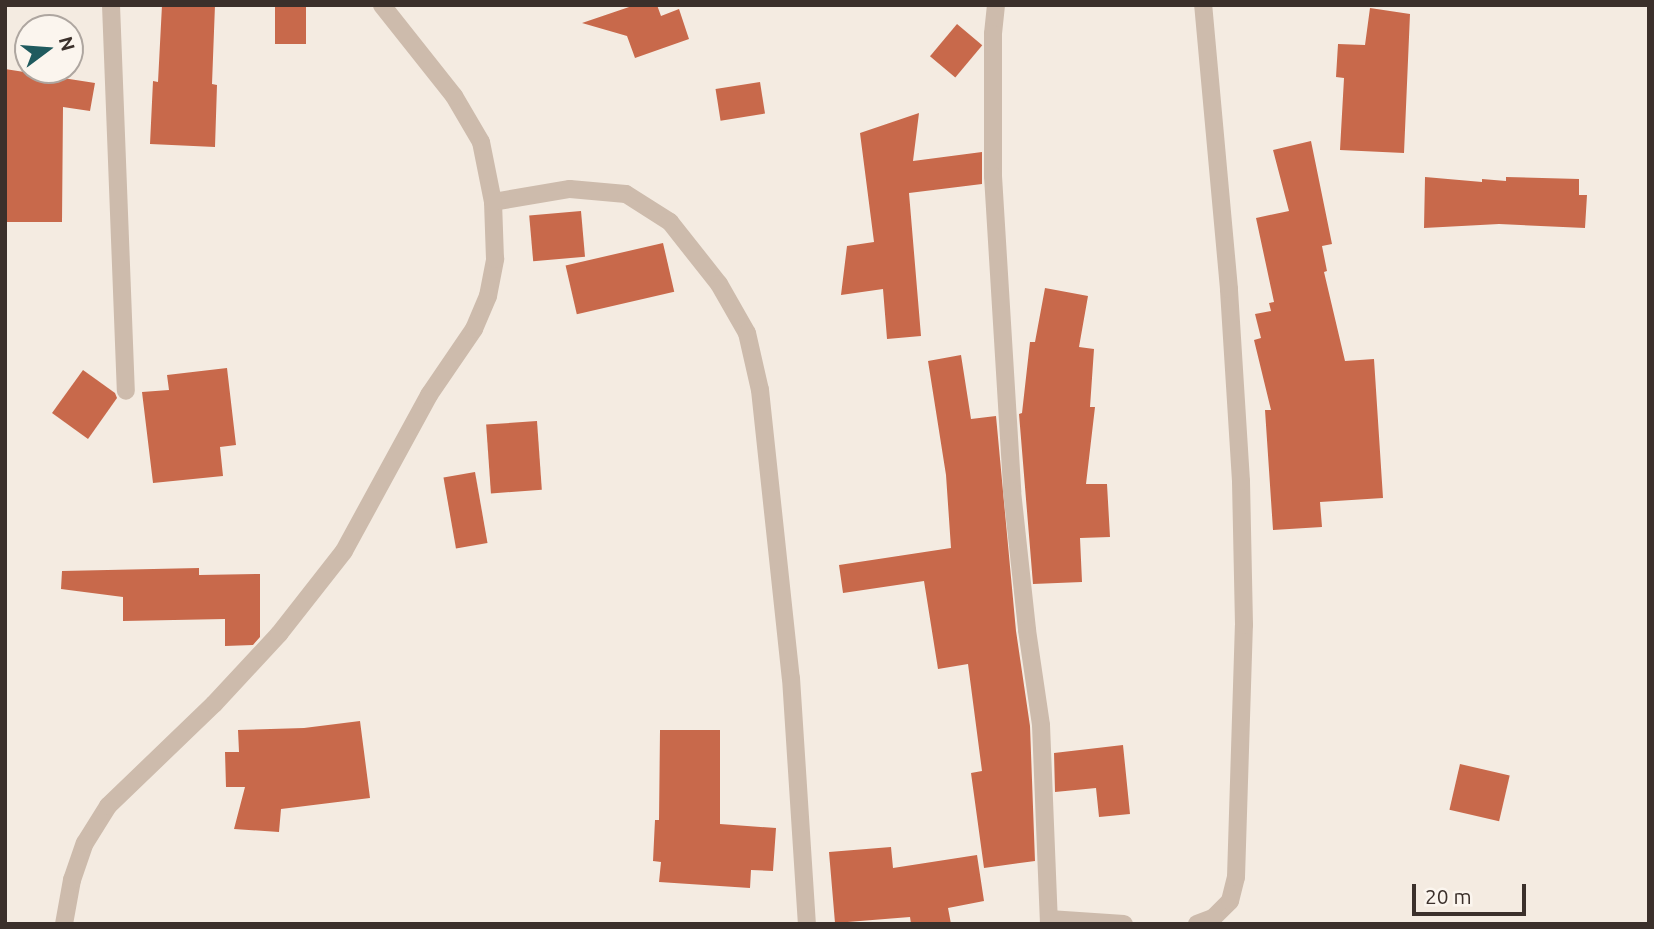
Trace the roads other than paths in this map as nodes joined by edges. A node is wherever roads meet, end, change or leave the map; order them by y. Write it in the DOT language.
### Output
graph roads {
  1 [pos="111,5"];
  2 [pos="382,5"];
  3 [pos="996,5"];
  4 [pos="1203,5"];
  5 [pos="493,202"];
  6 [pos="126,391"];
  7 [pos="1049,921"];
  8 [pos="64,924"];
  9 [pos="807,924"];
  10 [pos="1124,924"];
  11 [pos="1197,924"];
  1 -- 6 [label="street"];
  2 -- 5 [label="street"];
  3 -- 7 [label="street"];
  4 -- 11 [label="street"];
  5 -- 8 [label="street"];
  5 -- 9 [label="street"];
  7 -- 10 [label="street"];
}
